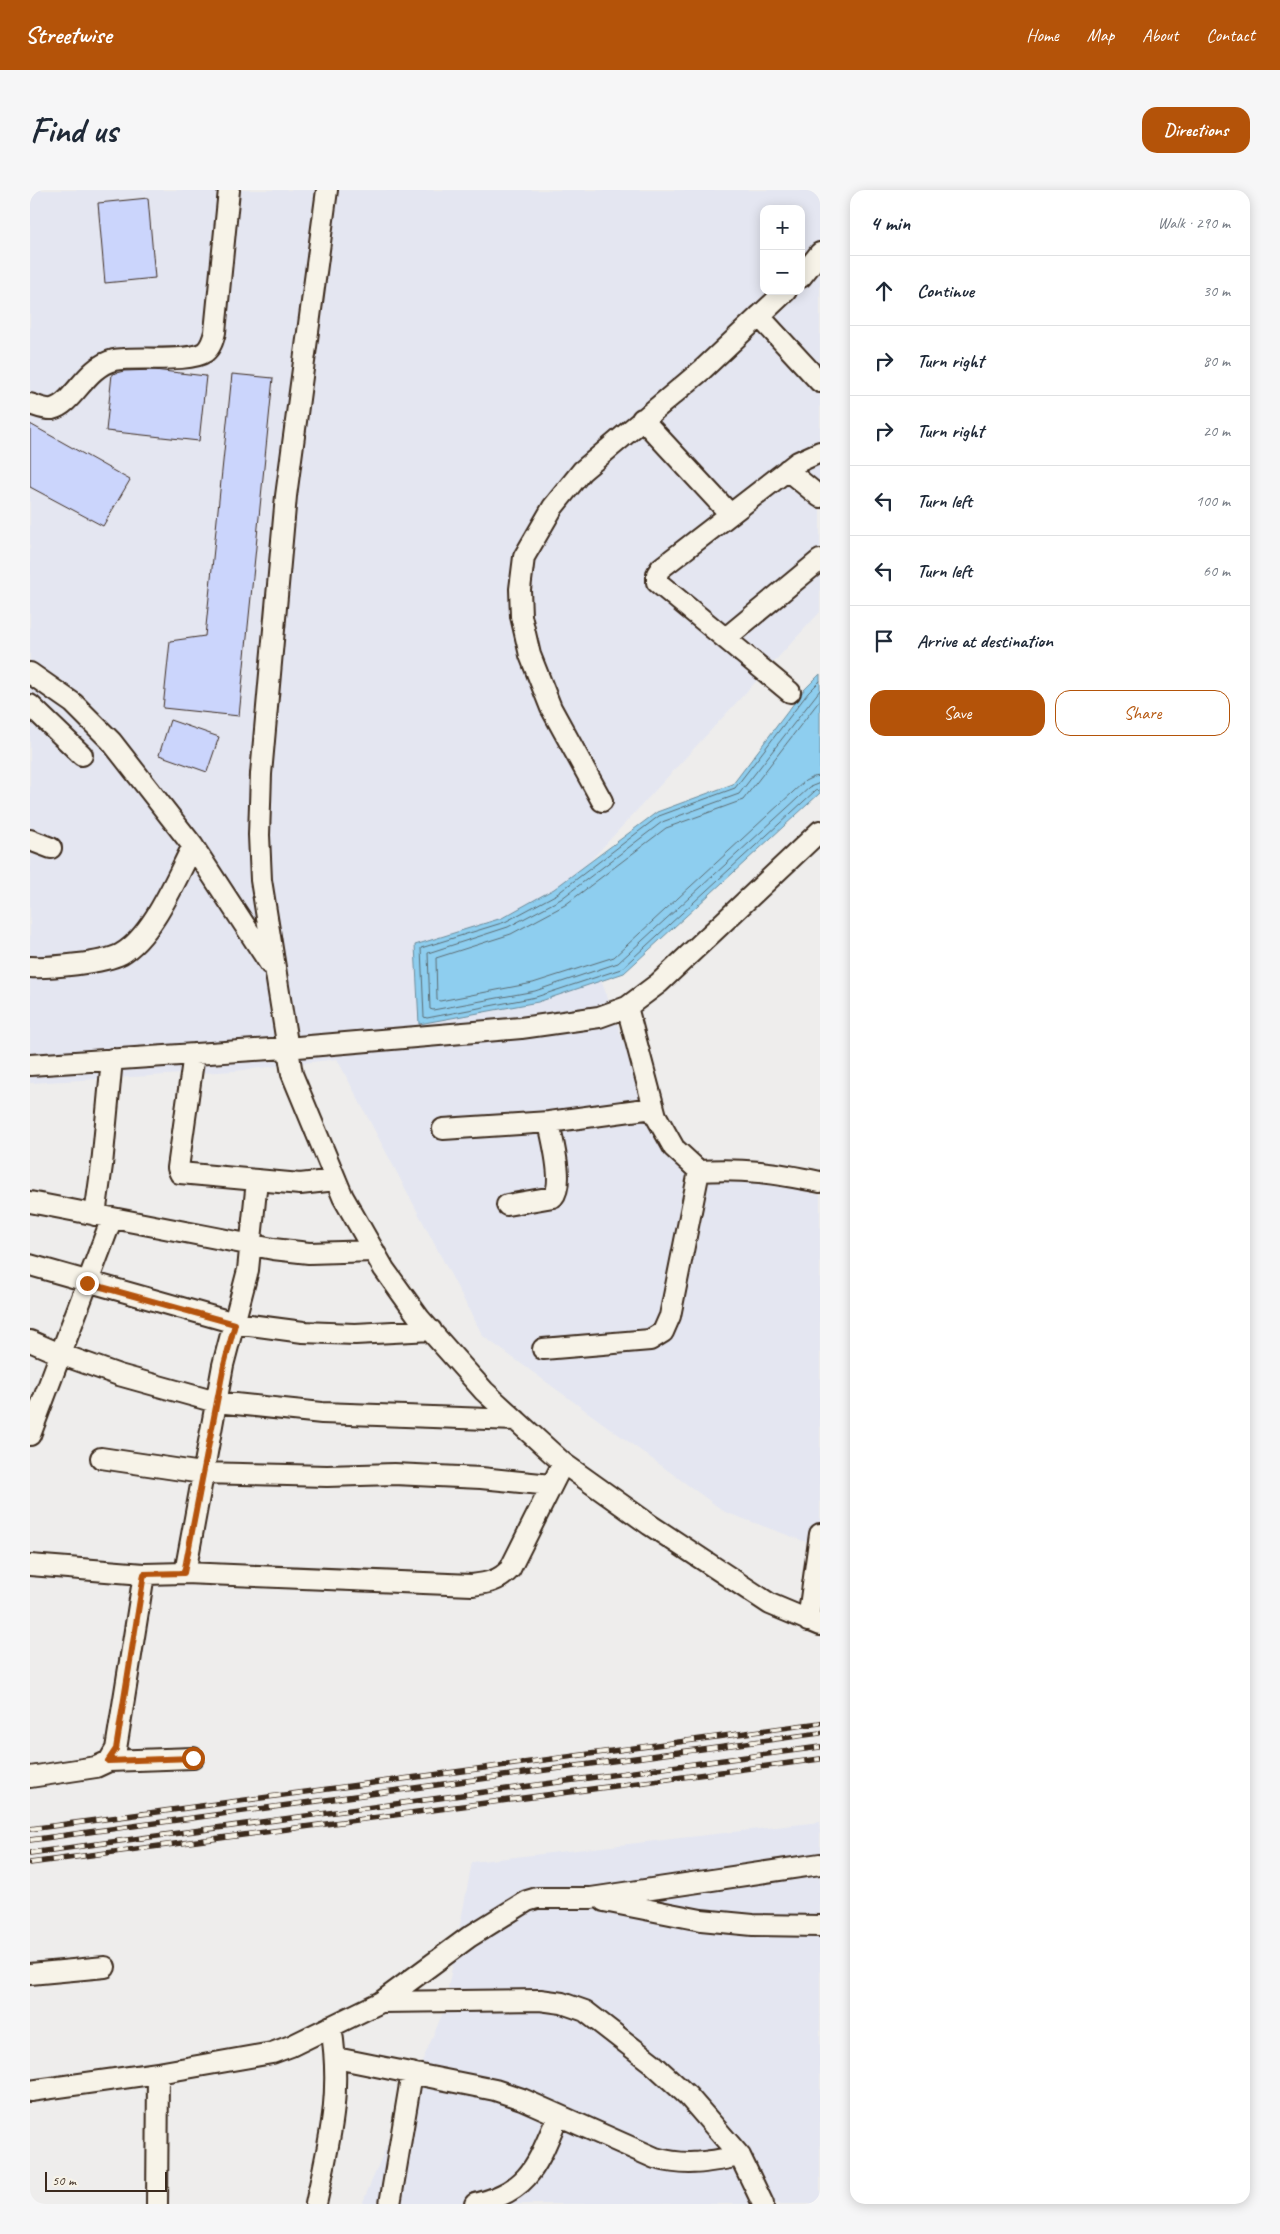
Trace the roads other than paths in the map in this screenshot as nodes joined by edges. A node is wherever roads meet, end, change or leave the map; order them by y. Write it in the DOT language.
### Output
graph roads {
  1 [pos="229,190"];
  2 [pos="327,190"];
  3 [pos="820,253"];
  4 [pos="810,276"];
  5 [pos="782,295"];
  6 [pos="759,316"];
  7 [pos="820,382"];
  8 [pos="30,404"];
  9 [pos="642,419"];
  10 [pos="820,452"];
  11 [pos="787,470"];
  12 [pos="820,497"];
  13 [pos="730,514"];
  14 [pos="820,560"];
  15 [pos="726,638"];
  16 [pos="30,673"];
  17 [pos="790,692"];
  18 [pos="30,705"];
  19 [pos="82,755"];
  20 [pos="602,801"];
  21 [pos="820,831"];
  22 [pos="30,840"];
  23 [pos="193,846"];
  24 [pos="52,848"];
  25 [pos="30,967"];
  26 [pos="274,970"];
  27 [pos="627,1007"];
  28 [pos="286,1048"];
  29 [pos="194,1054"];
  30 [pos="112,1060"];
  31 [pos="30,1070"];
  32 [pos="653,1108"];
  33 [pos="549,1122"];
  34 [pos="443,1129"];
  35 [pos="699,1170"];
  36 [pos="257,1180"];
  37 [pos="336,1180"];
  38 [pos="820,1182"];
  39 [pos="30,1202"];
  40 [pos="507,1205"];
  41 [pos="103,1216"];
  42 [pos="251,1244"];
  43 [pos="374,1251"];
  44 [pos="30,1265"];
  45 [pos="87,1283"];
  46 [pos="235,1324"];
  47 [pos="431,1330"];
  48 [pos="30,1341"];
  49 [pos="543,1349"];
  50 [pos="60,1354"];
  51 [pos="216,1402"];
  52 [pos="516,1420"];
  53 [pos="30,1435"];
  54 [pos="101,1458"];
  55 [pos="563,1463"];
  56 [pos="202,1473"];
  57 [pos="551,1486"];
  58 [pos="820,1534"];
  59 [pos="30,1565"];
  60 [pos="184,1573"];
  61 [pos="144,1574"];
  62 [pos="814,1623"];
  63 [pos="193,1758"];
  64 [pos="108,1761"];
  65 [pos="30,1777"];
  66 [pos="820,1864"];
  67 [pos="591,1898"];
  68 [pos="820,1926"];
  69 [pos="105,1967"];
  70 [pos="30,1974"];
  71 [pos="380,2002"];
  72 [pos="331,2026"];
  73 [pos="336,2058"];
  74 [pos="158,2073"];
  75 [pos="412,2074"];
  76 [pos="30,2091"];
  77 [pos="558,2116"];
  78 [pos="740,2156"];
  79 [pos="157,2204"];
  80 [pos="316,2204"];
  81 [pos="390,2204"];
  82 [pos="475,2204"];
  83 [pos="763,2204"];
  1 -- 8 [label="street"];
  2 -- 26 [label="street"];
  3 -- 4 [label="street"];
  5 -- 6 [label="street"];
  6 -- 7 [label="street"];
  6 -- 9 [label="street"];
  9 -- 13 [label="street"];
  9 -- 20 [label="street"];
  10 -- 11 [label="street"];
  11 -- 12 [label="street"];
  11 -- 13 [label="street"];
  13 -- 15 [label="street"];
  14 -- 15 [label="street"];
  15 -- 17 [label="street"];
  16 -- 23 [label="street"];
  18 -- 19 [label="street"];
  21 -- 27 [label="street"];
  22 -- 24 [label="street"];
  23 -- 25 [label="street"];
  23 -- 26 [label="street"];
  26 -- 28 [label="street"];
  27 -- 28 [label="street"];
  27 -- 32 [label="street"];
  28 -- 29 [label="street"];
  28 -- 37 [label="street"];
  29 -- 30 [label="street"];
  29 -- 36 [label="street"];
  30 -- 31 [label="street"];
  30 -- 41 [label="street"];
  32 -- 33 [label="street"];
  32 -- 35 [label="street"];
  33 -- 34 [label="street"];
  33 -- 40 [label="street"];
  35 -- 38 [label="street"];
  35 -- 49 [label="street"];
  36 -- 37 [label="street"];
  36 -- 42 [label="street"];
  37 -- 43 [label="street"];
  39 -- 41 [label="street"];
  41 -- 42 [label="street"];
  41 -- 45 [label="street"];
  42 -- 43 [label="street"];
  42 -- 46 [label="street"];
  43 -- 47 [label="street"];
  44 -- 45 [label="street"];
  45 -- 46 [label="street"];
  45 -- 50 [label="street"];
  46 -- 47 [label="street"];
  46 -- 51 [label="street"];
  47 -- 52 [label="street"];
  48 -- 50 [label="street"];
  50 -- 51 [label="street"];
  50 -- 53 [label="street"];
  51 -- 52 [label="street"];
  51 -- 56 [label="street"];
  52 -- 55 [label="street"];
  54 -- 56 [label="street"];
  55 -- 57 [label="street"];
  55 -- 62 [label="street"];
  56 -- 57 [label="street"];
  56 -- 60 [label="street"];
  57 -- 60 [label="street"];
  58 -- 62 [label="street"];
  59 -- 61 [label="street"];
  60 -- 61 [label="street"];
  61 -- 64 [label="street"];
  63 -- 64 [label="street"];
  64 -- 65 [label="street"];
  66 -- 67 [label="street"];
  67 -- 68 [label="street"];
  67 -- 71 [label="street"];
  69 -- 70 [label="street"];
  71 -- 72 [label="street"];
  71 -- 78 [label="street"];
  72 -- 73 [label="street"];
  72 -- 74 [label="street"];
  73 -- 75 [label="street"];
  73 -- 80 [label="street"];
  74 -- 76 [label="street"];
  74 -- 79 [label="street"];
  75 -- 77 [label="street"];
  75 -- 81 [label="street"];
  77 -- 78 [label="street"];
  77 -- 82 [label="street"];
  78 -- 83 [label="street"];
}
